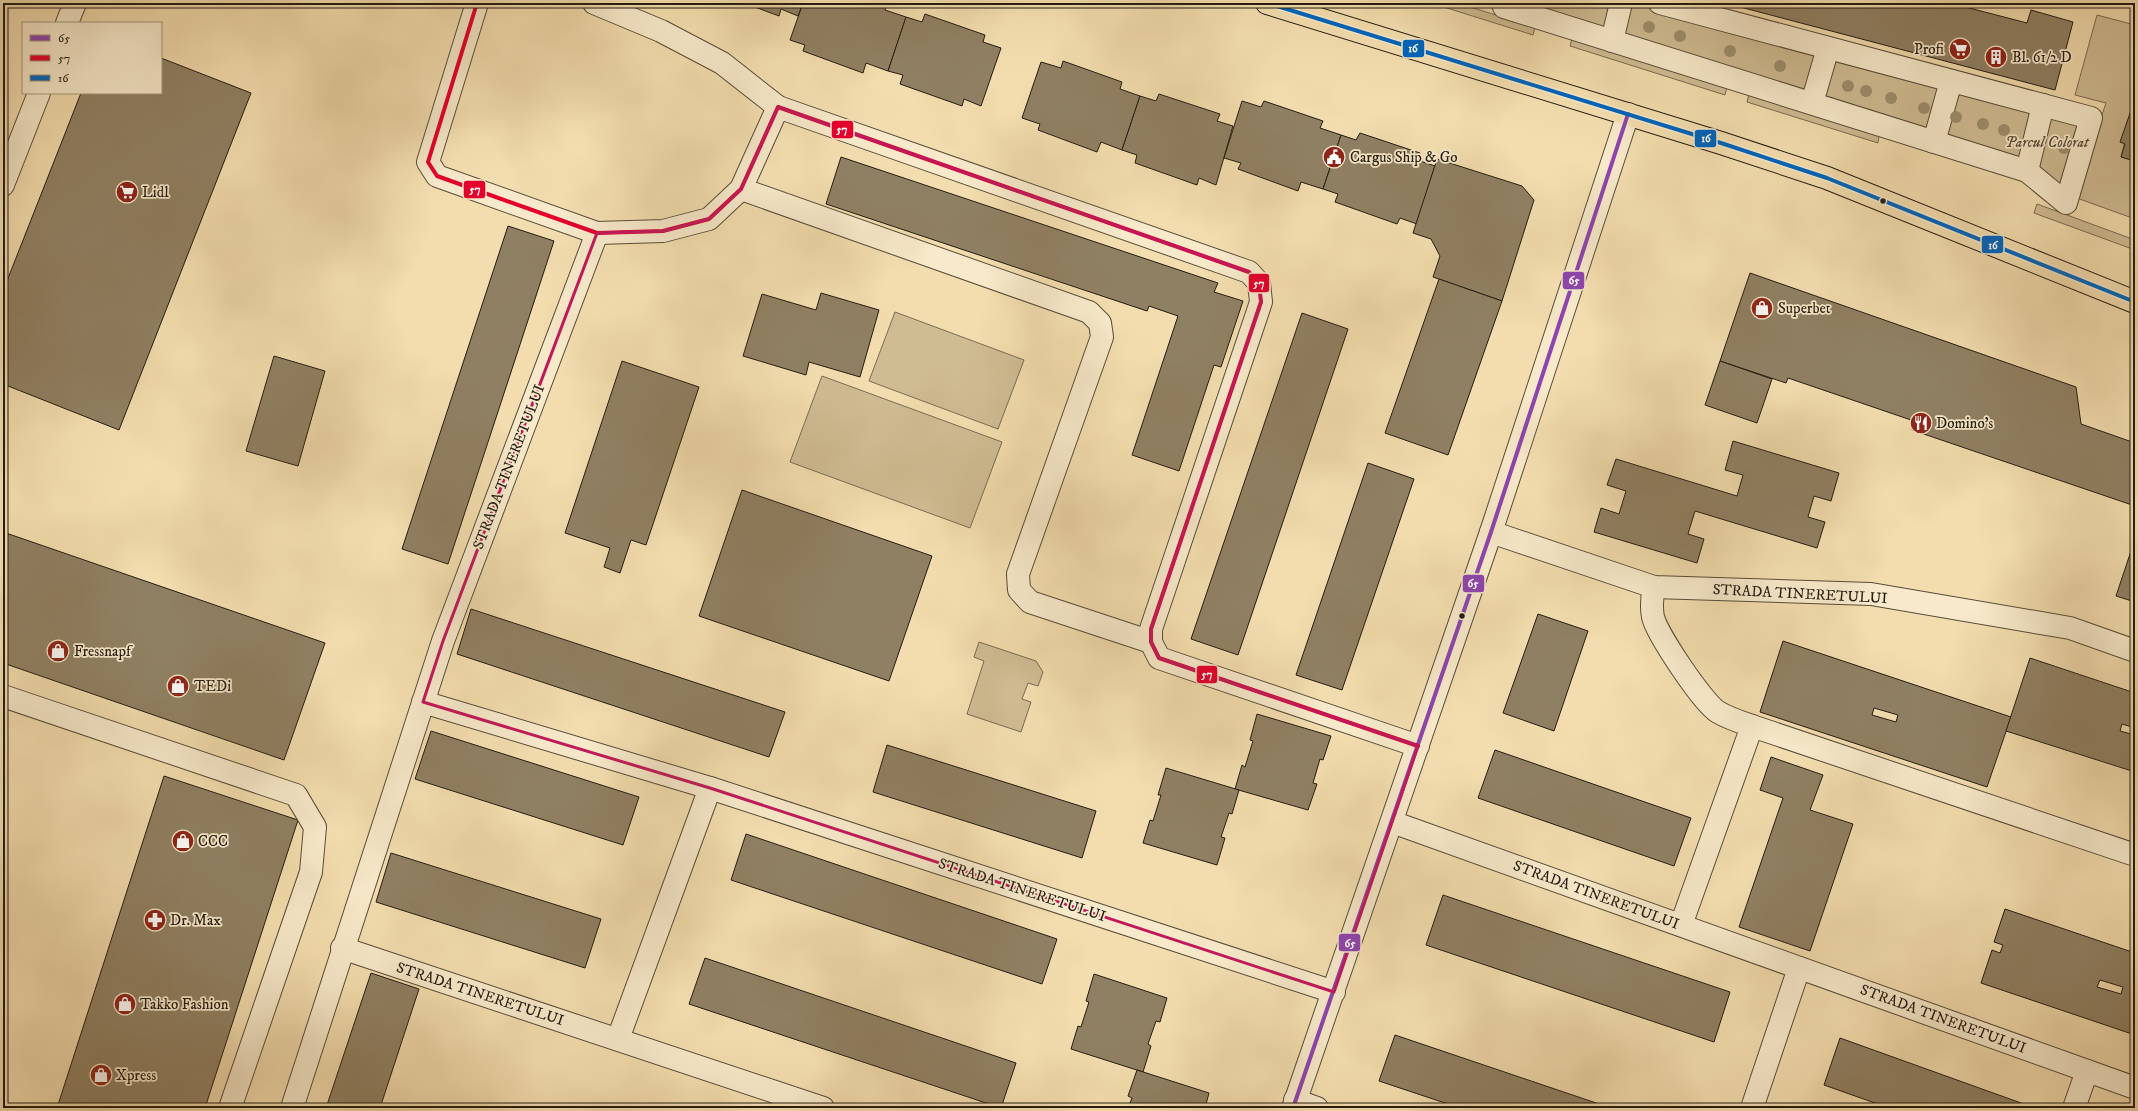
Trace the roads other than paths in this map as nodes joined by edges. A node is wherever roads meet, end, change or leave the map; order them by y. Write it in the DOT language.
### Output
graph roads {
  1 [pos="75,3"];
  2 [pos="477,3"];
  3 [pos="594,3"];
  4 [pos="1267,3"];
  5 [pos="1505,3"];
  6 [pos="1621,3"];
  7 [pos="1660,3"];
  8 [pos="67,22"];
  9 [pos="1612,40"];
  10 [pos="1828,48"];
  11 [pos="1951,80"];
  12 [pos="40,94"];
  13 [pos="1812,103"];
  14 [pos="2044,105"];
  15 [pos="778,107"];
  16 [pos="1628,114"];
  17 [pos="1934,142"];
  18 [pos="2027,171"];
  19 [pos="3,185"];
  20 [pos="741,189"];
  21 [pos="597,233"];
  22 [pos="2135,302"];
  23 [pos="1491,532"];
  24 [pos="1654,587"];
  25 [pos="1151,642"];
  26 [pos="2135,650"];
  27 [pos="3,696"];
  28 [pos="423,702"];
  29 [pos="1752,726"];
  30 [pos="1418,746"];
  31 [pos="710,788"];
  32 [pos="1392,822"];
  33 [pos="2135,855"];
  34 [pos="1681,925"];
  35 [pos="342,948"];
  36 [pos="1799,968"];
  37 [pos="1334,992"];
  38 [pos="618,1039"];
  39 [pos="2087,1071"];
  40 [pos="2135,1088"];
  41 [pos="1294,1104"];
  42 [pos="814,1107"];
  43 [pos="230,1108"];
  44 [pos="292,1108"];
  45 [pos="1317,1108"];
  46 [pos="1752,1108"];
  47 [pos="2074,1108"];
  1 -- 8 [label="street"];
  2 -- 21 [label="street"];
  3 -- 15 [label="street"];
  4 -- 16 [label="main road"];
  5 -- 9 [label="street"];
  6 -- 9 [label="street"];
  7 -- 10 [label="street"];
  9 -- 13 [label="street"];
  10 -- 11 [label="street"];
  10 -- 13 [label="street"];
  11 -- 14 [label="street"];
  11 -- 17 [label="street"];
  12 -- 19 [label="street"];
  13 -- 17 [label="street"];
  14 -- 18 [label="street"];
  14 -- 18 [label="street"];
  15 -- 20 [label="street"];
  15 -- 25 [label="street"];
  16 -- 22 [label="main road"];
  16 -- 23 [label="street"];
  17 -- 18 [label="street"];
  20 -- 21 [label="street"];
  20 -- 25 [label="street"];
  21 -- 28 [label="street, STRADA TINERETULUI"];
  23 -- 24 [label="street, STRADA TINERETULUI"];
  23 -- 30 [label="street"];
  24 -- 26 [label="street, STRADA TINERETULUI"];
  24 -- 29 [label="street"];
  25 -- 30 [label="street"];
  27 -- 43 [label="street"];
  28 -- 31 [label="street, STRADA TINERETULUI"];
  28 -- 35 [label="street, STRADA TINERETULUI"];
  29 -- 33 [label="street"];
  29 -- 34 [label="street"];
  30 -- 32 [label="street"];
  31 -- 37 [label="street, STRADA TINERETULUI"];
  31 -- 38 [label="street"];
  32 -- 34 [label="street, STRADA TINERETULUI"];
  32 -- 37 [label="street"];
  34 -- 36 [label="street, STRADA TINERETULUI"];
  35 -- 38 [label="street, STRADA TINERETULUI"];
  35 -- 44 [label="street, STRADA TINERETULUI"];
  36 -- 39 [label="street, STRADA TINERETULUI"];
  36 -- 46 [label="street"];
  37 -- 41 [label="street"];
  38 -- 42 [label="street, STRADA TINERETULUI"];
  39 -- 40 [label="street, STRADA TINERETULUI"];
  39 -- 47 [label="street"];
  41 -- 45 [label="street"];
}
